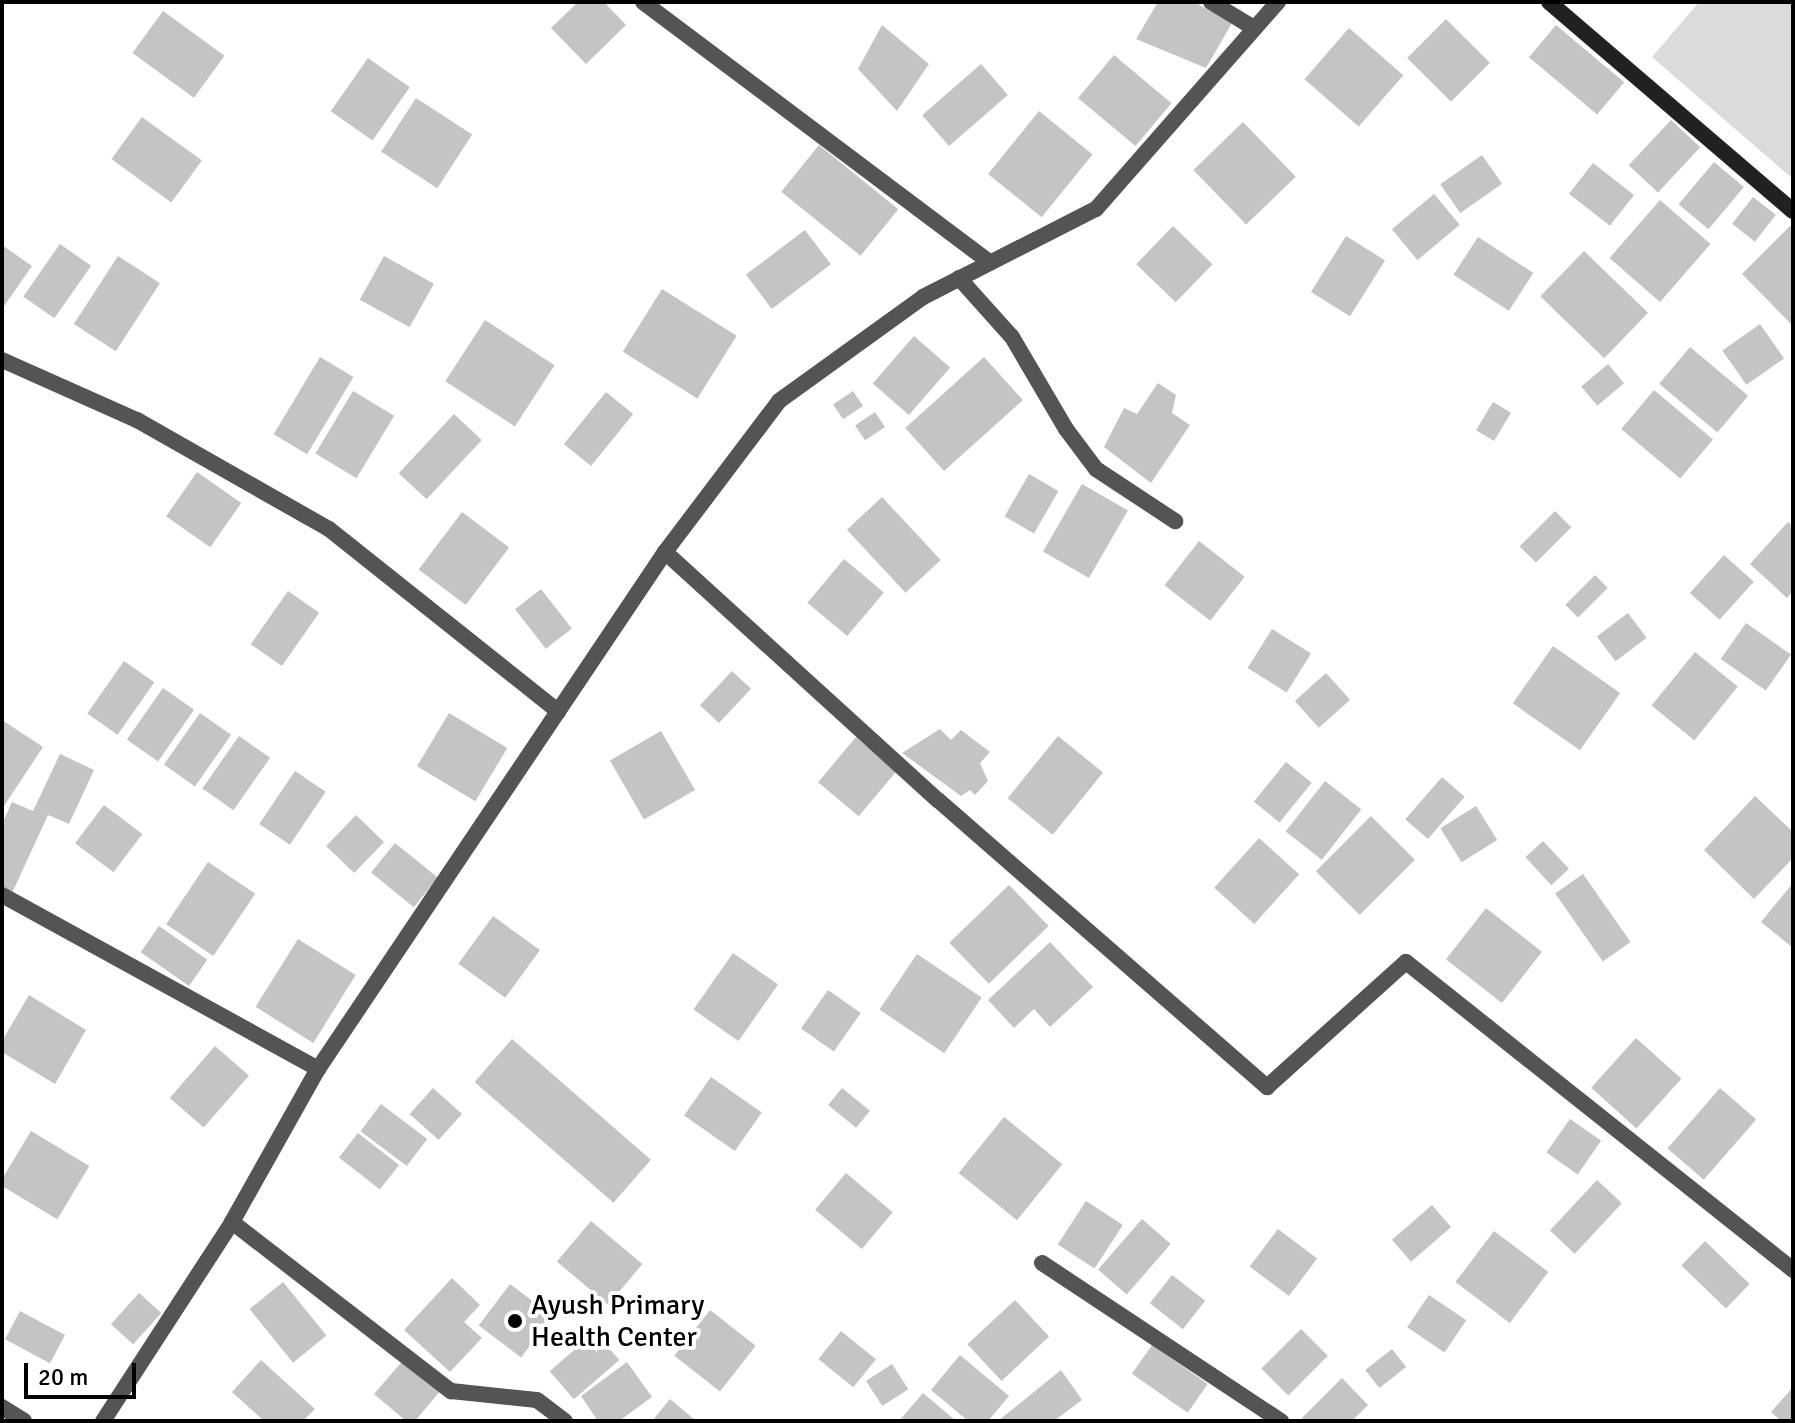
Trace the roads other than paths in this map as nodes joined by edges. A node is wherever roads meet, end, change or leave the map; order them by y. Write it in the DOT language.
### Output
graph roads {
  1 [pos="643,2"];
  2 [pos="1211,2"];
  3 [pos="1278,2"];
  4 [pos="1549,2"];
  5 [pos="1254,28"];
  6 [pos="1793,211"];
  7 [pos="990,263"];
  8 [pos="959,278"];
  9 [pos="2,360"];
  10 [pos="1175,521"];
  11 [pos="665,552"];
  12 [pos="558,711"];
  13 [pos="2,895"];
  14 [pos="318,1069"];
  15 [pos="232,1222"];
  16 [pos="1042,1263"];
  17 [pos="1793,1270"];
  18 [pos="2,1407"];
  19 [pos="24,1421"];
  20 [pos="103,1421"];
  21 [pos="565,1421"];
  22 [pos="1281,1421"];
  1 -- 7 [label="street"];
  2 -- 5 [label="street"];
  3 -- 5 [label="street"];
  4 -- 6 [label="main road"];
  5 -- 7 [label="street"];
  7 -- 8 [label="street"];
  8 -- 10 [label="street"];
  8 -- 11 [label="street"];
  9 -- 12 [label="street"];
  11 -- 12 [label="street"];
  11 -- 17 [label="street"];
  12 -- 14 [label="street"];
  13 -- 14 [label="street"];
  14 -- 15 [label="street"];
  15 -- 20 [label="street"];
  15 -- 21 [label="street"];
  16 -- 22 [label="street"];
  18 -- 19 [label="street"];
}
